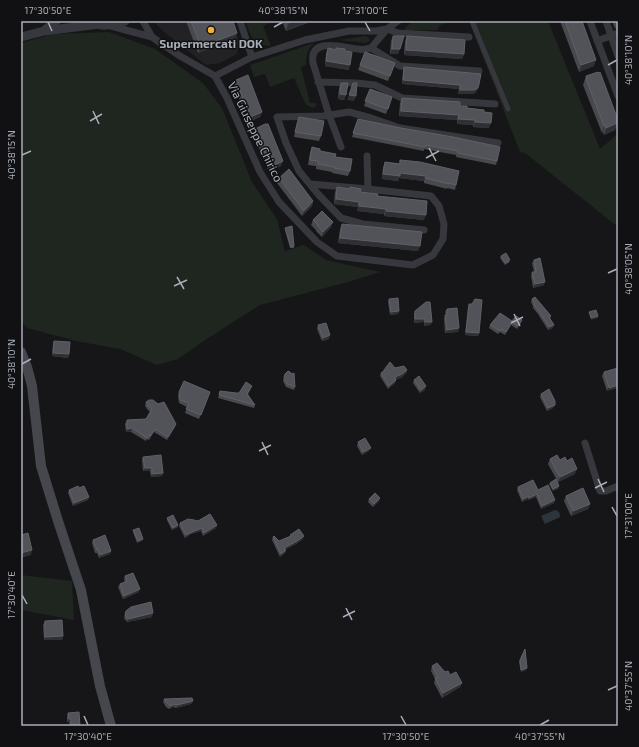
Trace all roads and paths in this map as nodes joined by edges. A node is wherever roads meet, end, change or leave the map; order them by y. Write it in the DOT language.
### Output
graph roads {
  1 [pos="56,21"];
  2 [pos="125,21"];
  3 [pos="143,21"];
  4 [pos="240,21"];
  5 [pos="398,21"];
  6 [pos="472,21"];
  7 [pos="590,21"];
  8 [pos="606,21"];
  9 [pos="106,23"];
  10 [pos="387,29"];
  11 [pos="44,30"];
  12 [pos="615,35"];
  13 [pos="21,36"];
  14 [pos="152,37"];
  15 [pos="468,37"];
  16 [pos="597,41"];
  17 [pos="371,48"];
  18 [pos="618,56"];
  19 [pos="252,57"];
  20 [pos="479,71"];
  21 [pos="215,76"];
  22 [pos="318,82"];
  23 [pos="618,96"];
  24 [pos="495,104"];
  25 [pos="508,109"];
  26 [pos="329,115"];
  27 [pos="498,143"];
  28 [pos="341,147"];
  29 [pos="367,156"];
  30 [pos="310,184"];
  31 [pos="368,189"];
  32 [pos="424,230"];
  33 [pos="21,352"];
  34 [pos="585,443"];
  35 [pos="618,486"];
  36 [pos="111,726"];
  1 -- 11 [label="street"];
  2 -- 9 [label="street"];
  3 -- 14 [label="street"];
  4 -- 19 [label="street"];
  5 -- 10 [label="street"];
  6 -- 25 [label="street"];
  7 -- 16 [label="street"];
  8 -- 12 [label="street"];
  9 -- 11 [label="street"];
  9 -- 14 [label="street"];
  10 -- 15 [label="street"];
  10 -- 17 [label="street"];
  10 -- 19 [label="street"];
  11 -- 13 [label="street"];
  12 -- 16 [label="street"];
  12 -- 18 [label="street"];
  14 -- 21 [label="street"];
  16 -- 23 [label="street"];
  17 -- 20 [label="street"];
  17 -- 22 [label="street"];
  19 -- 21 [label="street"];
  21 -- 31 [label="street, Via Giuseppe Chirico"];
  22 -- 24 [label="street"];
  22 -- 26 [label="street"];
  26 -- 27 [label="street"];
  26 -- 28 [label="street"];
  26 -- 30 [label="street"];
  29 -- 31 [label="street"];
  30 -- 31 [label="street, Via Giuseppe Chirico"];
  30 -- 32 [label="street"];
  33 -- 36 [label="main road"];
  34 -- 35 [label="street"];
}
